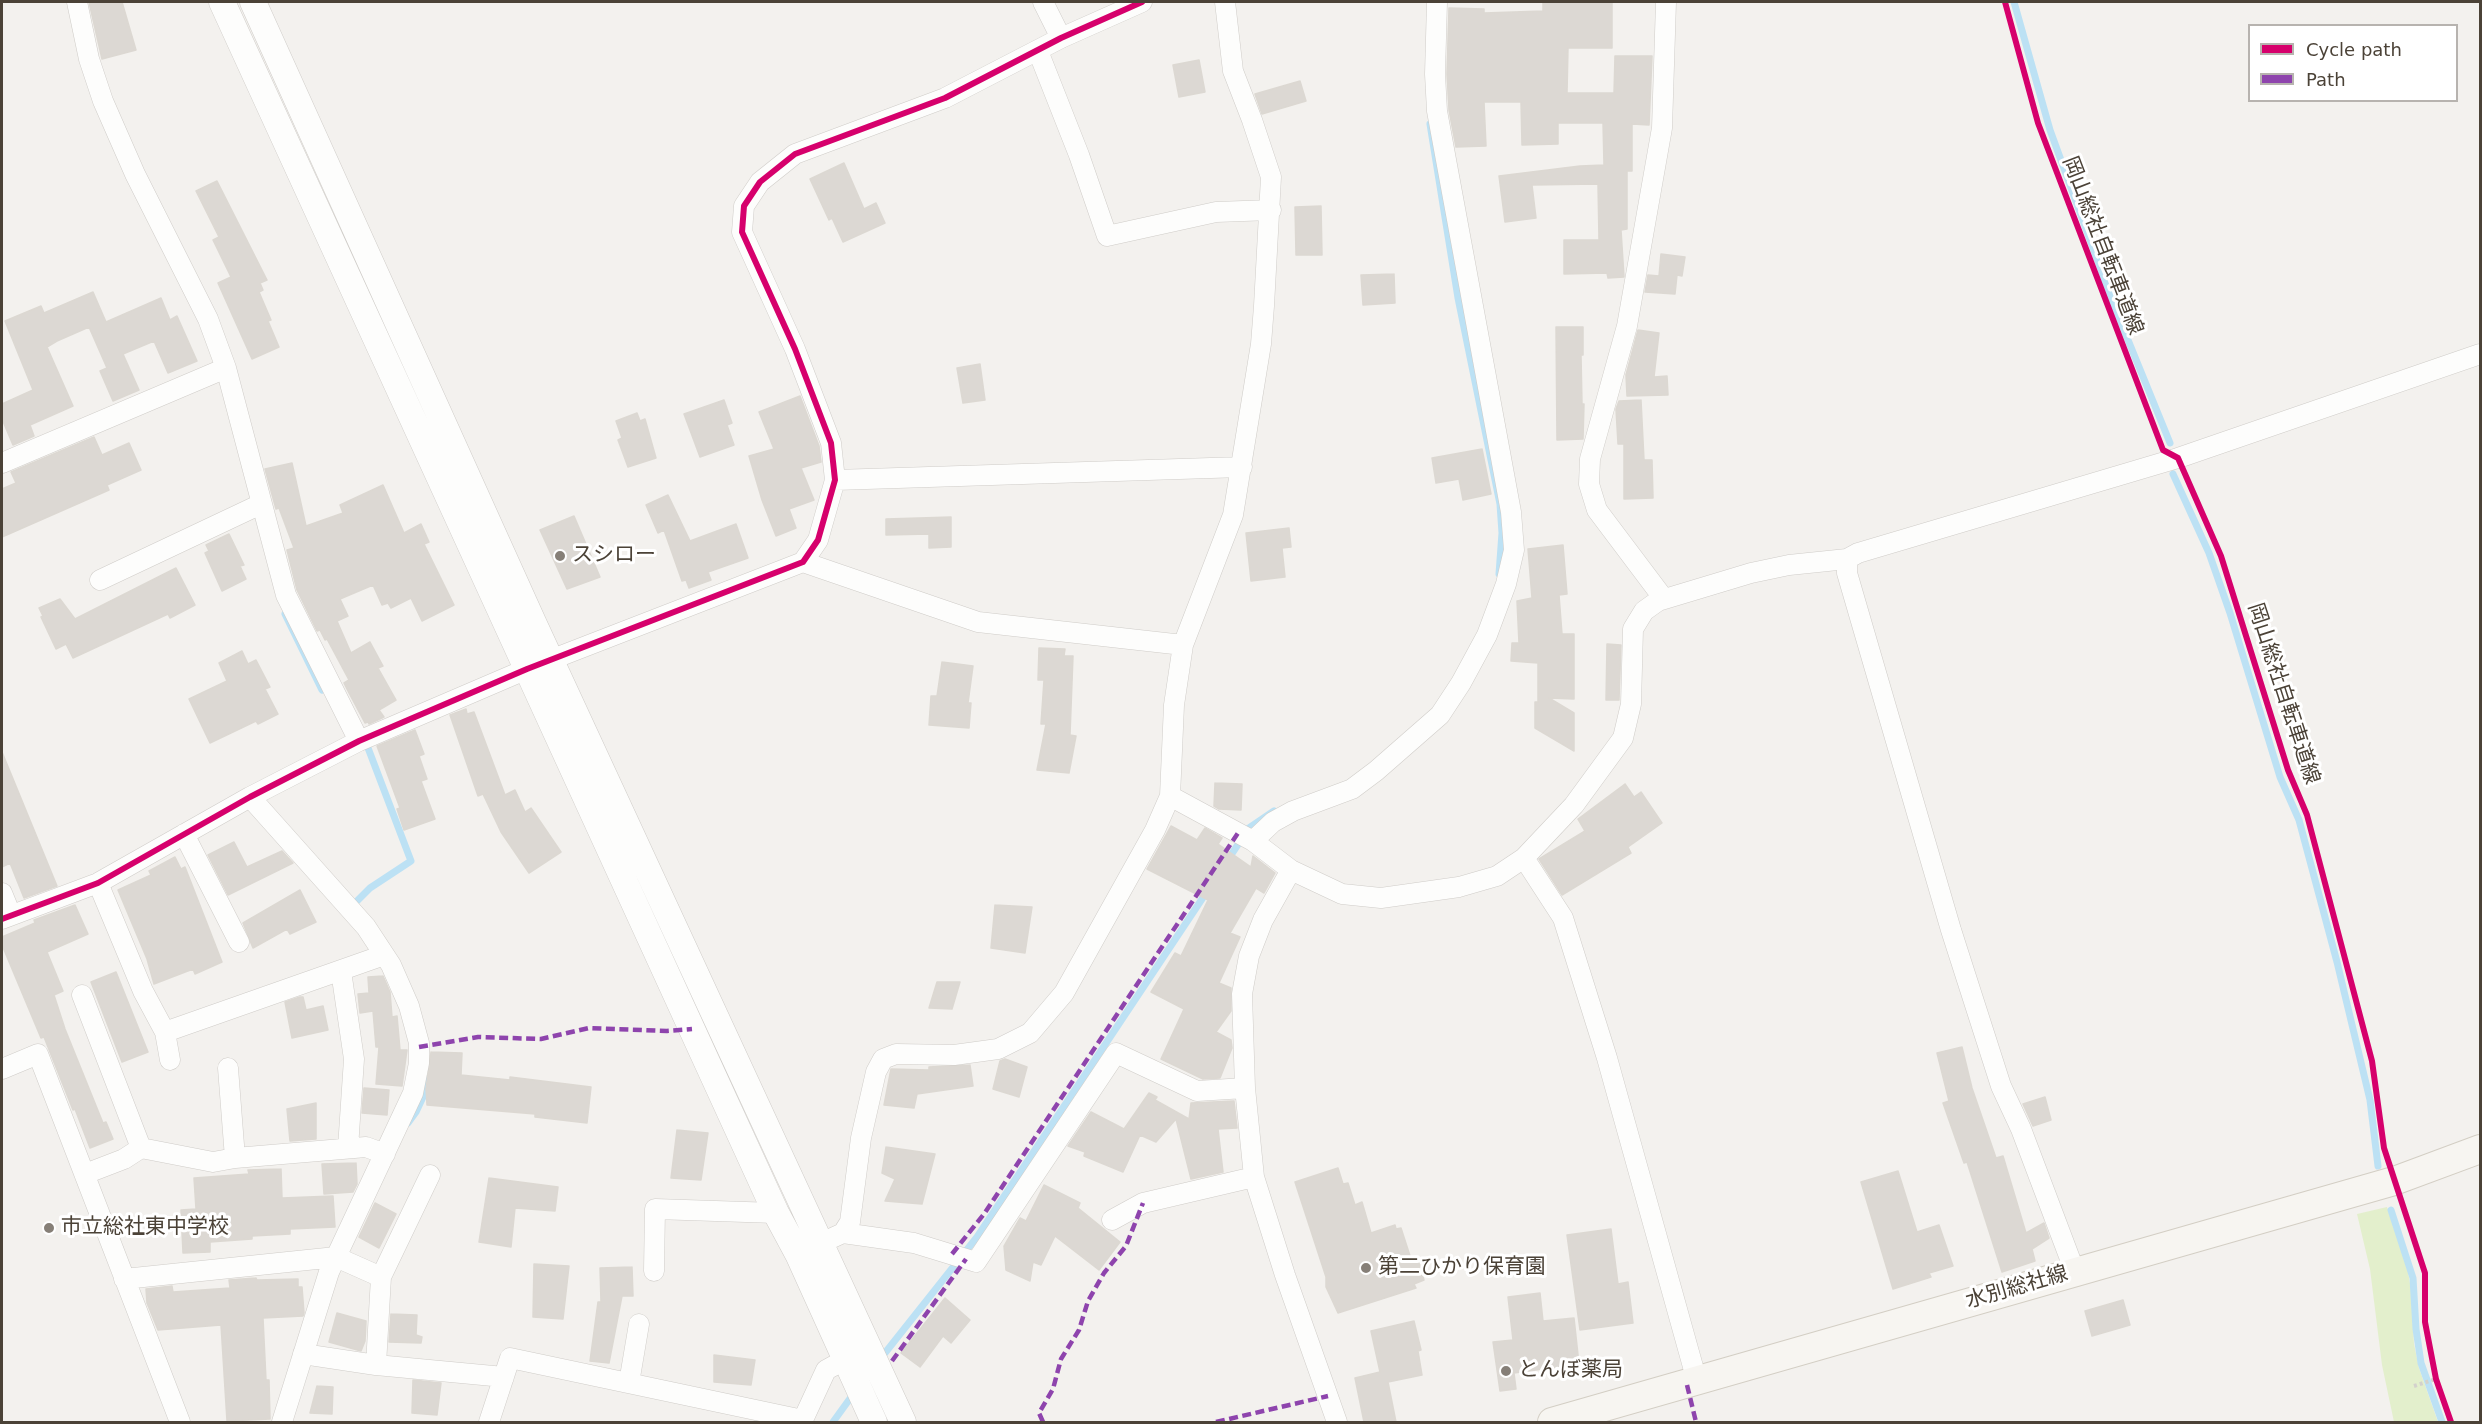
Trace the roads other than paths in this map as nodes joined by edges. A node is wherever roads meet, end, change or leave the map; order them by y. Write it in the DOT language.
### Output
graph roads {
  1 [pos="77,2"];
  2 [pos="222,2"];
  3 [pos="253,2"];
  4 [pos="1043,2"];
  5 [pos="1142,2"];
  6 [pos="1225,2"];
  7 [pos="1437,2"];
  8 [pos="1666,2"];
  9 [pos="1061,38"];
  10 [pos="1038,51"];
  11 [pos="1270,210"];
  12 [pos="2481,354"];
  13 [pos="226,368"];
  14 [pos="2,463"];
  15 [pos="1242,467"];
  16 [pos="835,480"];
  17 [pos="255,506"];
  18 [pos="1847,559"];
  19 [pos="804,562"];
  20 [pos="100,580"];
  21 [pos="1664,599"];
  22 [pos="1184,645"];
  23 [pos="550,660"];
  24 [pos="527,669"];
  25 [pos="363,740"];
  26 [pos="250,796"];
  27 [pos="1170,796"];
  28 [pos="184,834"];
  29 [pos="1246,838"];
  30 [pos="1524,858"];
  31 [pos="1291,870"];
  32 [pos="98,883"];
  33 [pos="2,893"];
  34 [pos="6,917"];
  35 [pos="239,942"];
  36 [pos="384,955"];
  37 [pos="341,970"];
  38 [pos="82,995"];
  39 [pos="165,1032"];
  40 [pos="170,1060"];
  41 [pos="228,1068"];
  42 [pos="2,1069"];
  43 [pos="1245,1088"];
  44 [pos="141,1148"];
  45 [pos="348,1148"];
  46 [pos="2481,1149"];
  47 [pos="385,1154"];
  48 [pos="235,1158"];
  49 [pos="85,1174"];
  50 [pos="430,1175"];
  51 [pos="1254,1177"];
  52 [pos="776,1213"];
  53 [pos="1112,1220"];
  54 [pos="843,1233"];
  55 [pos="808,1249"];
  56 [pos="341,1259"];
  57 [pos="654,1271"];
  58 [pos="2075,1272"];
  59 [pos="381,1277"];
  60 [pos="124,1279"];
  61 [pos="639,1324"];
  62 [pos="308,1356"];
  63 [pos="376,1365"];
  64 [pos="864,1369"];
  65 [pos="504,1377"];
  66 [pos="1697,1382"];
  67 [pos="629,1383"];
  68 [pos="803,1421"];
  69 [pos="180,1422"];
  70 [pos="282,1422"];
  71 [pos="489,1422"];
  72 [pos="874,1422"];
  73 [pos="903,1422"];
  74 [pos="1337,1422"];
  75 [pos="1552,1422"];
  1 -- 13 [label="street"];
  2 -- 24 [label="street"];
  3 -- 23 [label="street"];
  4 -- 9 [label="street"];
  5 -- 9 [label="street"];
  6 -- 11 [label="street"];
  7 -- 29 [label="street"];
  8 -- 21 [label="street"];
  9 -- 10 [label="street"];
  10 -- 11 [label="street"];
  10 -- 16 [label="street"];
  11 -- 15 [label="street"];
  12 -- 18 [label="street"];
  13 -- 14 [label="street"];
  13 -- 17 [label="street"];
  15 -- 16 [label="street"];
  15 -- 22 [label="street"];
  16 -- 19 [label="street"];
  17 -- 20 [label="street"];
  17 -- 25 [label="street"];
  18 -- 21 [label="street"];
  18 -- 58 [label="street"];
  19 -- 22 [label="street"];
  19 -- 23 [label="street"];
  21 -- 30 [label="street"];
  22 -- 27 [label="street"];
  23 -- 24 [label="street"];
  23 -- 55 [label="street"];
  24 -- 25 [label="street"];
  24 -- 52 [label="street"];
  25 -- 26 [label="street"];
  26 -- 28 [label="street"];
  26 -- 36 [label="street"];
  27 -- 29 [label="street"];
  27 -- 54 [label="street"];
  28 -- 32 [label="street"];
  28 -- 35 [label="street"];
  29 -- 31 [label="street"];
  30 -- 31 [label="street"];
  30 -- 66 [label="street"];
  31 -- 43 [label="street"];
  32 -- 34 [label="street"];
  32 -- 39 [label="street"];
  33 -- 34 [label="street"];
  36 -- 37 [label="street"];
  36 -- 47 [label="street"];
  37 -- 39 [label="street"];
  37 -- 45 [label="street"];
  38 -- 44 [label="street"];
  39 -- 40 [label="street"];
  41 -- 48 [label="street"];
  42 -- 49 [label="street"];
  43 -- 51 [label="street"];
  43 -- 54 [label="street"];
  44 -- 48 [label="street"];
  44 -- 49 [label="street"];
  45 -- 47 [label="street"];
  45 -- 48 [label="street"];
  46 -- 58 [label="main road, 水別総社線"];
  47 -- 56 [label="street"];
  49 -- 60 [label="street"];
  50 -- 59 [label="street"];
  51 -- 53 [label="street"];
  51 -- 74 [label="street"];
  52 -- 55 [label="street"];
  52 -- 57 [label="street"];
  54 -- 55 [label="street"];
  55 -- 64 [label="street"];
  56 -- 59 [label="street"];
  56 -- 60 [label="street"];
  56 -- 62 [label="street"];
  58 -- 66 [label="main road, 水別総社線"];
  59 -- 63 [label="street"];
  60 -- 69 [label="street"];
  61 -- 67 [label="street"];
  62 -- 63 [label="street"];
  62 -- 70 [label="street"];
  63 -- 65 [label="street"];
  64 -- 68 [label="street"];
  64 -- 72 [label="street"];
  64 -- 73 [label="street"];
  65 -- 67 [label="street"];
  65 -- 71 [label="street"];
  66 -- 75 [label="main road, 水別総社線"];
  67 -- 68 [label="street"];
}
